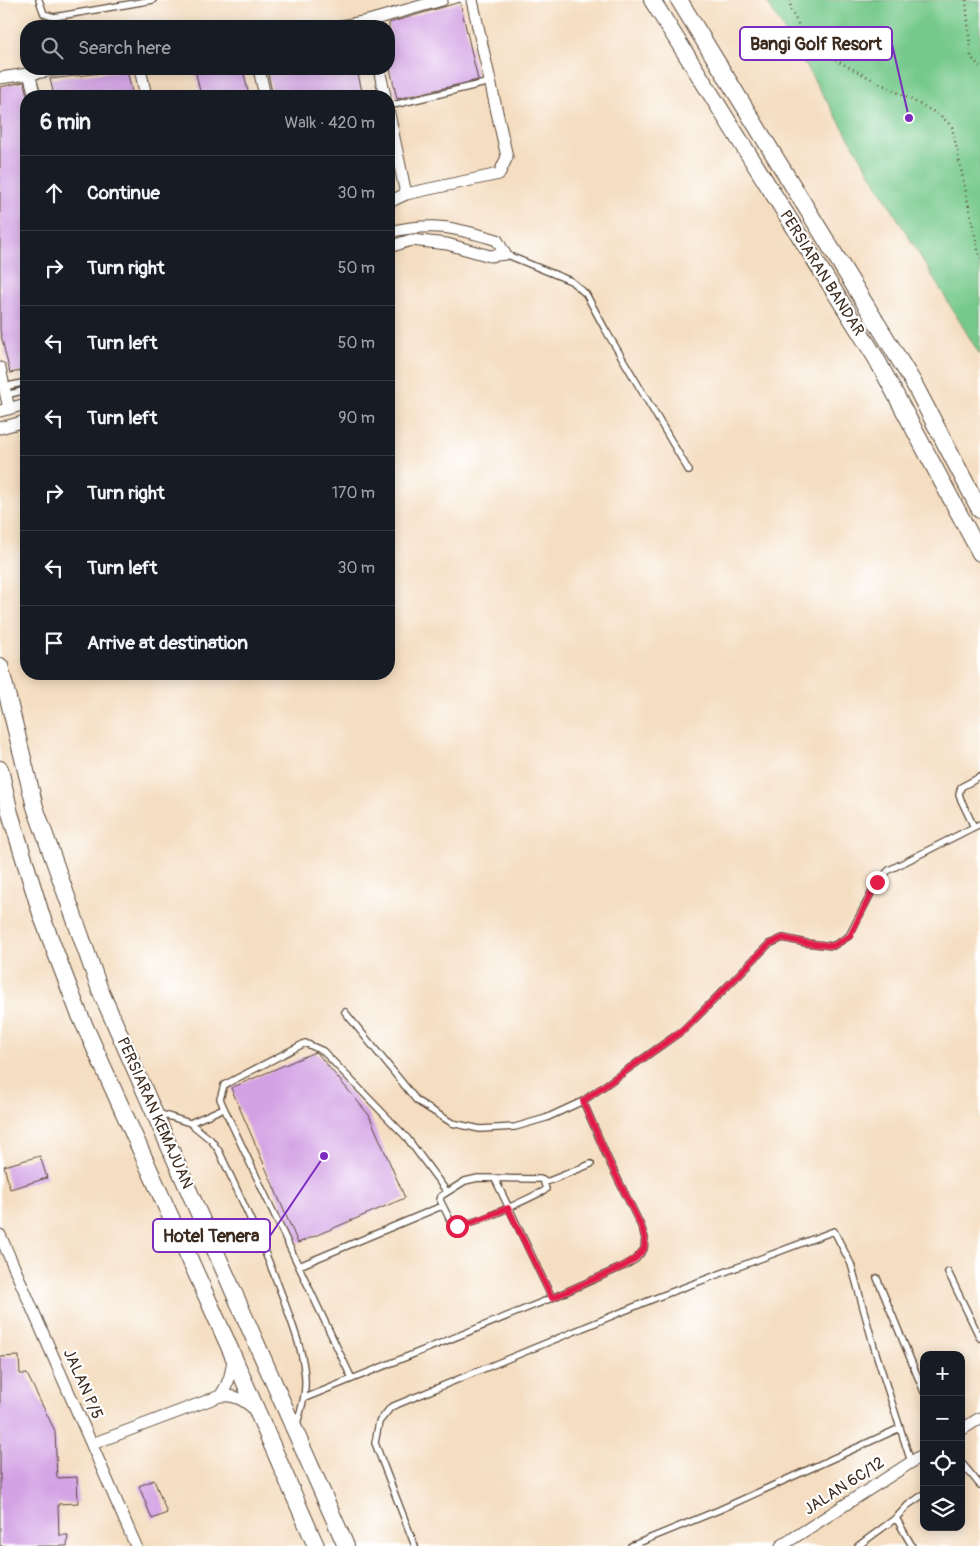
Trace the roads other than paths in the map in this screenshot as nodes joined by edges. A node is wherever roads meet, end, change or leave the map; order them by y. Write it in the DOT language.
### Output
graph roads {
  1 [pos="39,0"];
  2 [pos="153,0"];
  3 [pos="442,0"];
  4 [pos="472,0"];
  5 [pos="652,0"];
  6 [pos="665,0"];
  7 [pos="679,0"];
  8 [pos="381,20"];
  9 [pos="685,53"];
  10 [pos="20,74"];
  11 [pos="27,75"];
  12 [pos="28,75"];
  13 [pos="141,75"];
  14 [pos="260,75"];
  15 [pos="380,75"];
  16 [pos="0,78"];
  17 [pos="490,82"];
  18 [pos="28,90"];
  19 [pos="33,90"];
  20 [pos="145,90"];
  21 [pos="264,90"];
  22 [pos="384,90"];
  23 [pos="395,105"];
  24 [pos="395,142"];
  25 [pos="406,194"];
  26 [pos="395,199"];
  27 [pos="395,231"];
  28 [pos="395,245"];
  29 [pos="505,254"];
  30 [pos="0,368"];
  31 [pos="20,385"];
  32 [pos="20,390"];
  33 [pos="5,391"];
  34 [pos="20,406"];
  35 [pos="4,410"];
  36 [pos="20,423"];
  37 [pos="0,428"];
  38 [pos="689,471"];
  39 [pos="980,510"];
  40 [pos="980,553"];
  41 [pos="0,666"];
  42 [pos="0,769"];
  43 [pos="980,776"];
  44 [pos="980,824"];
  45 [pos="974,827"];
  46 [pos="345,1012"];
  47 [pos="583,1101"];
  48 [pos="224,1108"];
  49 [pos="156,1113"];
  50 [pos="190,1123"];
  51 [pos="591,1164"];
  52 [pos="495,1179"];
  53 [pos="544,1183"];
  54 [pos="447,1192"];
  55 [pos="442,1206"];
  56 [pos="508,1208"];
  57 [pos="0,1235"];
  58 [pos="299,1266"];
  59 [pos="948,1272"];
  60 [pos="877,1278"];
  61 [pos="552,1298"];
  62 [pos="980,1338"];
  63 [pos="233,1356"];
  64 [pos="352,1379"];
  65 [pos="920,1382"];
  66 [pos="220,1396"];
  67 [pos="305,1398"];
  68 [pos="256,1410"];
  69 [pos="980,1418"];
  70 [pos="965,1427"];
  71 [pos="900,1428"];
  72 [pos="295,1431"];
  73 [pos="92,1444"];
  74 [pos="920,1457"];
  75 [pos="912,1462"];
  76 [pos="965,1469"];
  77 [pos="980,1484"];
  78 [pos="920,1497"];
  79 [pos="896,1518"];
  80 [pos="136,1546"];
  81 [pos="316,1546"];
  82 [pos="346,1546"];
  83 [pos="415,1546"];
  84 [pos="631,1546"];
  85 [pos="781,1546"];
  86 [pos="858,1546"];
  87 [pos="912,1546"];
  1 -- 2 [label="lane"];
  3 -- 8 [label="street"];
  4 -- 17 [label="street"];
  5 -- 9 [label="main road, PERSIARAN BANDAR"];
  6 -- 9 [label="main road"];
  7 -- 39 [label="main road, PERSIARAN BANDAR"];
  9 -- 40 [label="main road, PERSIARAN BANDAR"];
  10 -- 16 [label="street"];
  11 -- 18 [label="lane"];
  12 -- 19 [label="street"];
  13 -- 20 [label="street"];
  14 -- 21 [label="street"];
  15 -- 22 [label="street"];
  17 -- 23 [label="lane"];
  17 -- 25 [label="street"];
  24 -- 25 [label="street"];
  25 -- 26 [label="street"];
  27 -- 29 [label="street"];
  28 -- 29 [label="street"];
  29 -- 38 [label="lane"];
  30 -- 33 [label="street"];
  31 -- 33 [label="lane"];
  32 -- 33 [label="lane"];
  33 -- 35 [label="street"];
  34 -- 35 [label="street"];
  36 -- 37 [label="street"];
  41 -- 49 [label="main road, PERSIARAN KEMAJUAN"];
  42 -- 63 [label="main road, PERSIARAN KEMAJUAN"];
  43 -- 45 [label="lane"];
  44 -- 45 [label="lane"];
  45 -- 47 [label="lane"];
  46 -- 47 [label="lane"];
  47 -- 61 [label="lane"];
  48 -- 50 [label="lane"];
  48 -- 54 [label="lane"];
  48 -- 58 [label="lane"];
  49 -- 50 [label="lane"];
  49 -- 72 [label="main road, PERSIARAN KEMAJUAN"];
  50 -- 67 [label="lane"];
  51 -- 53 [label="lane"];
  52 -- 53 [label="lane"];
  52 -- 54 [label="lane"];
  52 -- 56 [label="lane"];
  53 -- 56 [label="lane"];
  54 -- 55 [label="lane"];
  55 -- 56 [label="lane"];
  55 -- 58 [label="lane"];
  56 -- 61 [label="lane"];
  57 -- 73 [label="street, JALAN P/5"];
  58 -- 64 [label="lane"];
  59 -- 62 [label="lane"];
  60 -- 65 [label="lane"];
  61 -- 64 [label="lane"];
  63 -- 66 [label="street"];
  63 -- 68 [label="main road, PERSIARAN KEMAJUAN"];
  64 -- 67 [label="lane"];
  66 -- 68 [label="street"];
  66 -- 73 [label="street"];
  67 -- 72 [label="lane"];
  68 -- 81 [label="main road, PERSIARAN KEMAJUAN"];
  69 -- 70 [label="street"];
  71 -- 75 [label="lane"];
  71 -- 83 [label="lane"];
  71 -- 84 [label="lane"];
  72 -- 82 [label="main road, PERSIARAN KEMAJUAN"];
  73 -- 80 [label="street, JALAN P/5"];
  74 -- 75 [label="street, JALAN 6C/12"];
  75 -- 85 [label="street, JALAN 6C/12"];
  76 -- 77 [label="lane"];
  78 -- 79 [label="lane"];
  79 -- 86 [label="lane"];
  79 -- 87 [label="lane"];
}
